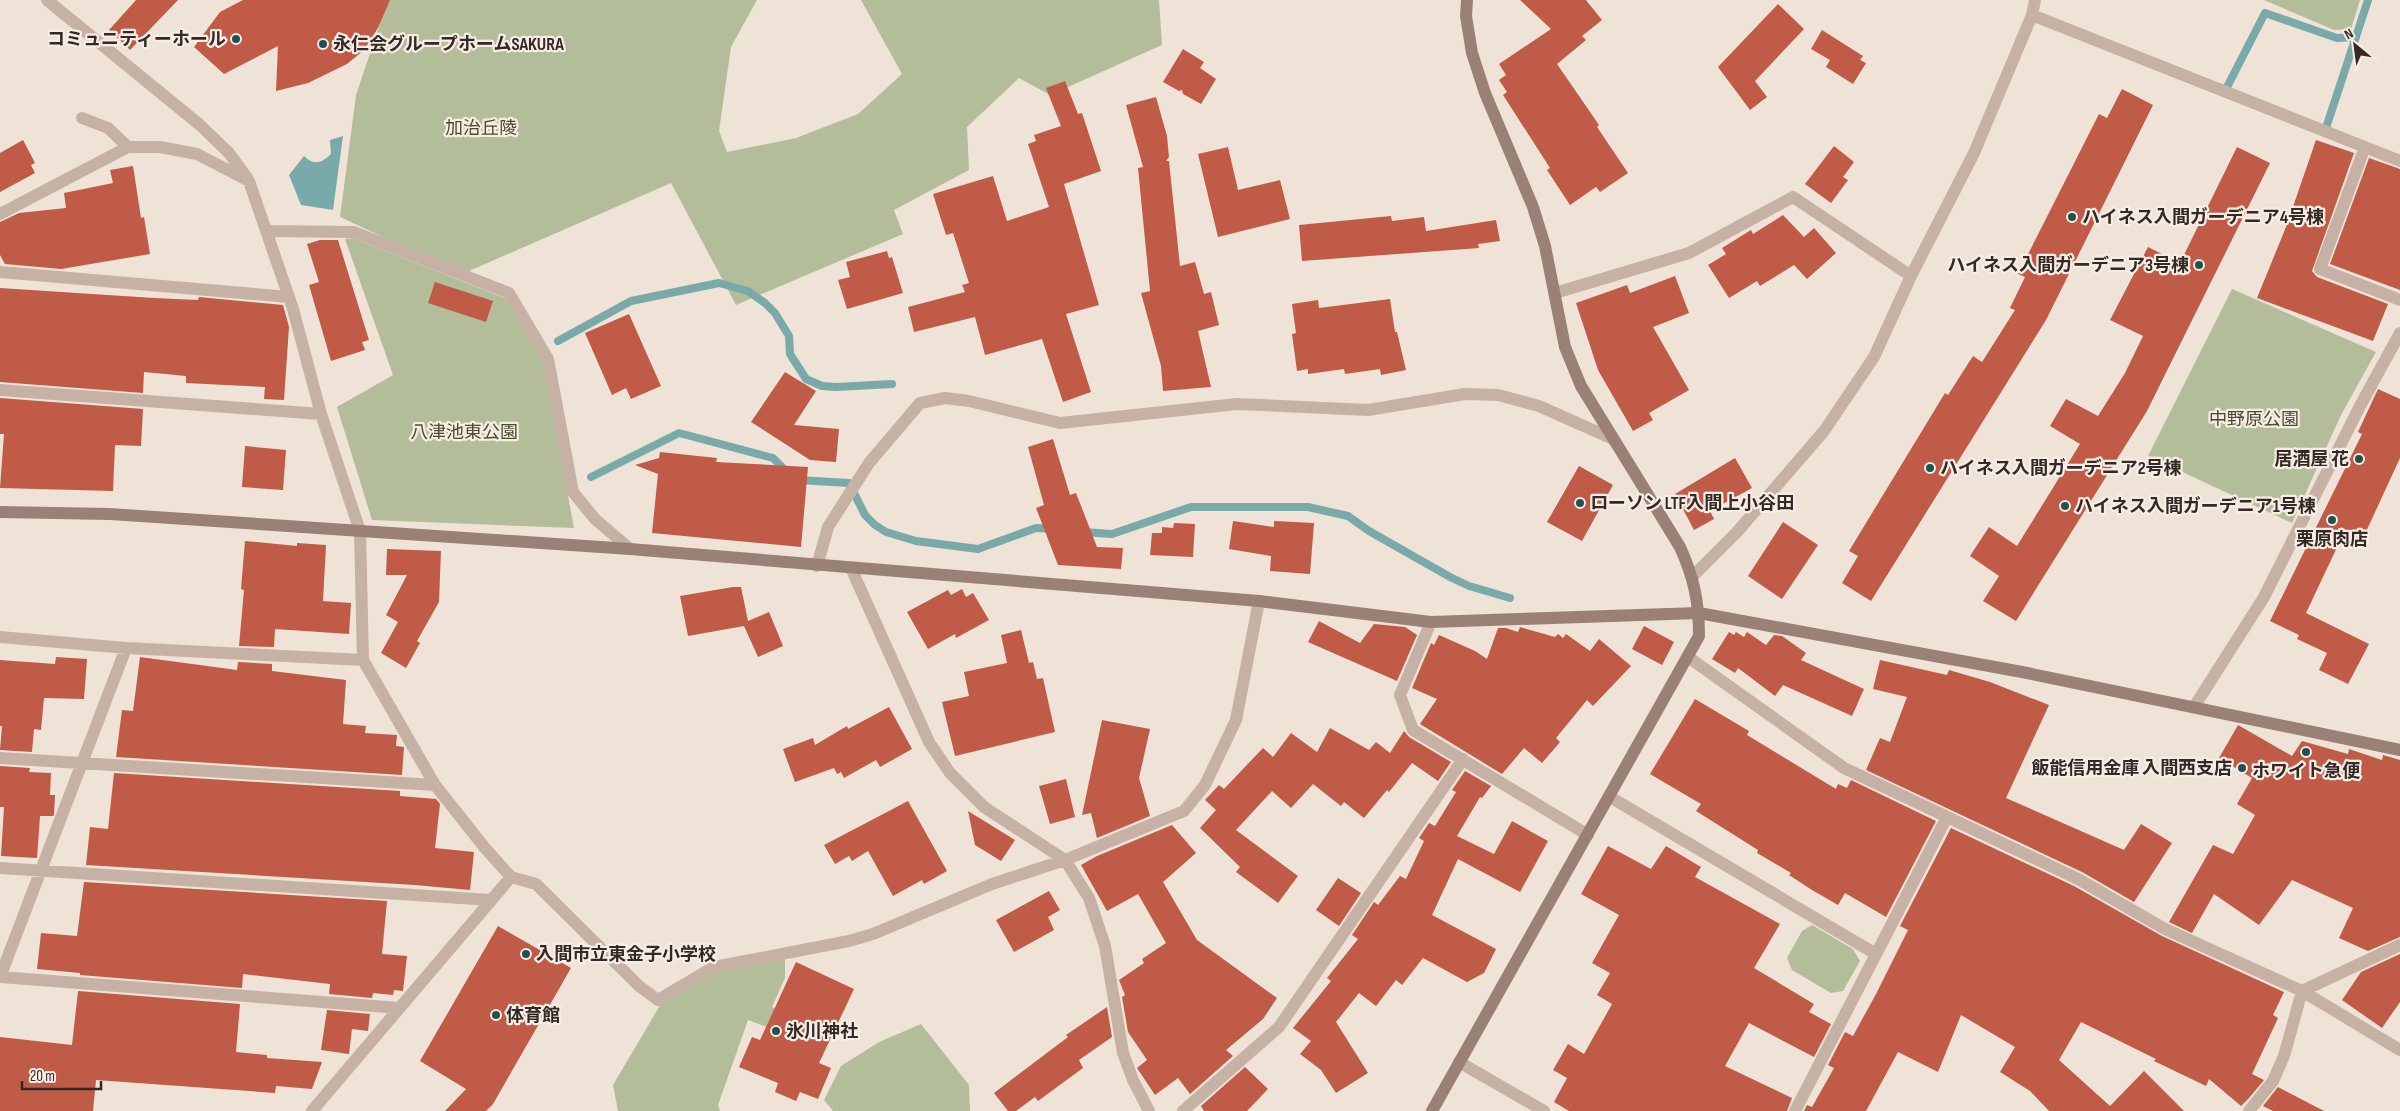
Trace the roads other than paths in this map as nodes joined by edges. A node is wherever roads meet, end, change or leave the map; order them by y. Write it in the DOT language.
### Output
graph roads {
  1 [pos="47,0"];
  2 [pos="1467,0"];
  3 [pos="2035,0"];
  4 [pos="2032,15"];
  5 [pos="82,118"];
  6 [pos="128,147"];
  7 [pos="2365,147"];
  8 [pos="2400,161"];
  9 [pos="249,180"];
  10 [pos="0,214"];
  11 [pos="266,231"];
  12 [pos="0,272"];
  13 [pos="1911,276"];
  14 [pos="1555,293"];
  15 [pos="289,297"];
  16 [pos="2400,300"];
  17 [pos="2400,333"];
  18 [pos="0,390"];
  19 [pos="321,414"];
  20 [pos="1613,439"];
  21 [pos="0,512"];
  22 [pos="360,531"];
  23 [pos="630,549"];
  24 [pos="817,566"];
  25 [pos="851,568"];
  26 [pos="1693,576"];
  27 [pos="1259,601"];
  28 [pos="1699,613"];
  29 [pos="1431,622"];
  30 [pos="0,637"];
  31 [pos="126,648"];
  32 [pos="1688,657"];
  33 [pos="363,660"];
  34 [pos="2194,707"];
  35 [pos="2400,750"];
  36 [pos="0,758"];
  37 [pos="1463,759"];
  38 [pos="81,764"];
  39 [pos="435,785"];
  40 [pos="1610,797"];
  41 [pos="1946,817"];
  42 [pos="1588,836"];
  43 [pos="1065,860"];
  44 [pos="0,868"];
  45 [pos="40,871"];
  46 [pos="511,877"];
  47 [pos="491,900"];
  48 [pos="2400,946"];
  49 [pos="1876,954"];
  50 [pos="0,977"];
  51 [pos="2302,991"];
  52 [pos="400,1008"];
  53 [pos="2400,1050"];
  54 [pos="1459,1062"];
  55 [pos="312,1111"];
  56 [pos="1149,1111"];
  57 [pos="1183,1111"];
  58 [pos="1432,1111"];
  59 [pos="1544,1111"];
  60 [pos="1795,1111"];
  61 [pos="2249,1111"];
  1 -- 9 [label="street"];
  2 -- 14 [label="street"];
  3 -- 4 [label="street"];
  4 -- 7 [label="street"];
  4 -- 13 [label="street"];
  5 -- 6 [label="street"];
  6 -- 9 [label="street"];
  6 -- 10 [label="street"];
  7 -- 8 [label="street"];
  7 -- 16 [label="street"];
  9 -- 11 [label="street"];
  11 -- 15 [label="street"];
  11 -- 23 [label="street"];
  12 -- 15 [label="street"];
  13 -- 14 [label="street"];
  13 -- 26 [label="street"];
  14 -- 20 [label="street"];
  15 -- 19 [label="street"];
  17 -- 34 [label="street"];
  18 -- 19 [label="street"];
  19 -- 22 [label="street"];
  20 -- 24 [label="street"];
  20 -- 26 [label="street"];
  21 -- 22 [label="street"];
  22 -- 23 [label="street"];
  22 -- 33 [label="street"];
  23 -- 24 [label="street"];
  24 -- 25 [label="street"];
  25 -- 27 [label="street"];
  25 -- 43 [label="street"];
  26 -- 28 [label="street"];
  27 -- 29 [label="street"];
  27 -- 43 [label="street"];
  28 -- 29 [label="street"];
  28 -- 32 [label="street"];
  28 -- 34 [label="street"];
  29 -- 37 [label="street"];
  30 -- 31 [label="street"];
  31 -- 33 [label="street"];
  31 -- 38 [label="street"];
  32 -- 40 [label="street"];
  32 -- 41 [label="street"];
  33 -- 39 [label="street"];
  34 -- 35 [label="street"];
  36 -- 38 [label="street"];
  37 -- 42 [label="street"];
  37 -- 57 [label="street"];
  38 -- 39 [label="street"];
  38 -- 45 [label="street"];
  39 -- 46 [label="street"];
  40 -- 42 [label="street"];
  40 -- 49 [label="street"];
  41 -- 49 [label="street"];
  41 -- 51 [label="street"];
  42 -- 54 [label="street"];
  43 -- 46 [label="street"];
  43 -- 56 [label="street"];
  44 -- 45 [label="street"];
  45 -- 47 [label="street"];
  45 -- 50 [label="street"];
  46 -- 47 [label="street"];
  47 -- 52 [label="street"];
  48 -- 51 [label="street"];
  49 -- 60 [label="street"];
  50 -- 52 [label="street"];
  51 -- 53 [label="street"];
  51 -- 61 [label="street"];
  52 -- 55 [label="street"];
  54 -- 58 [label="street"];
  54 -- 59 [label="street"];
}
